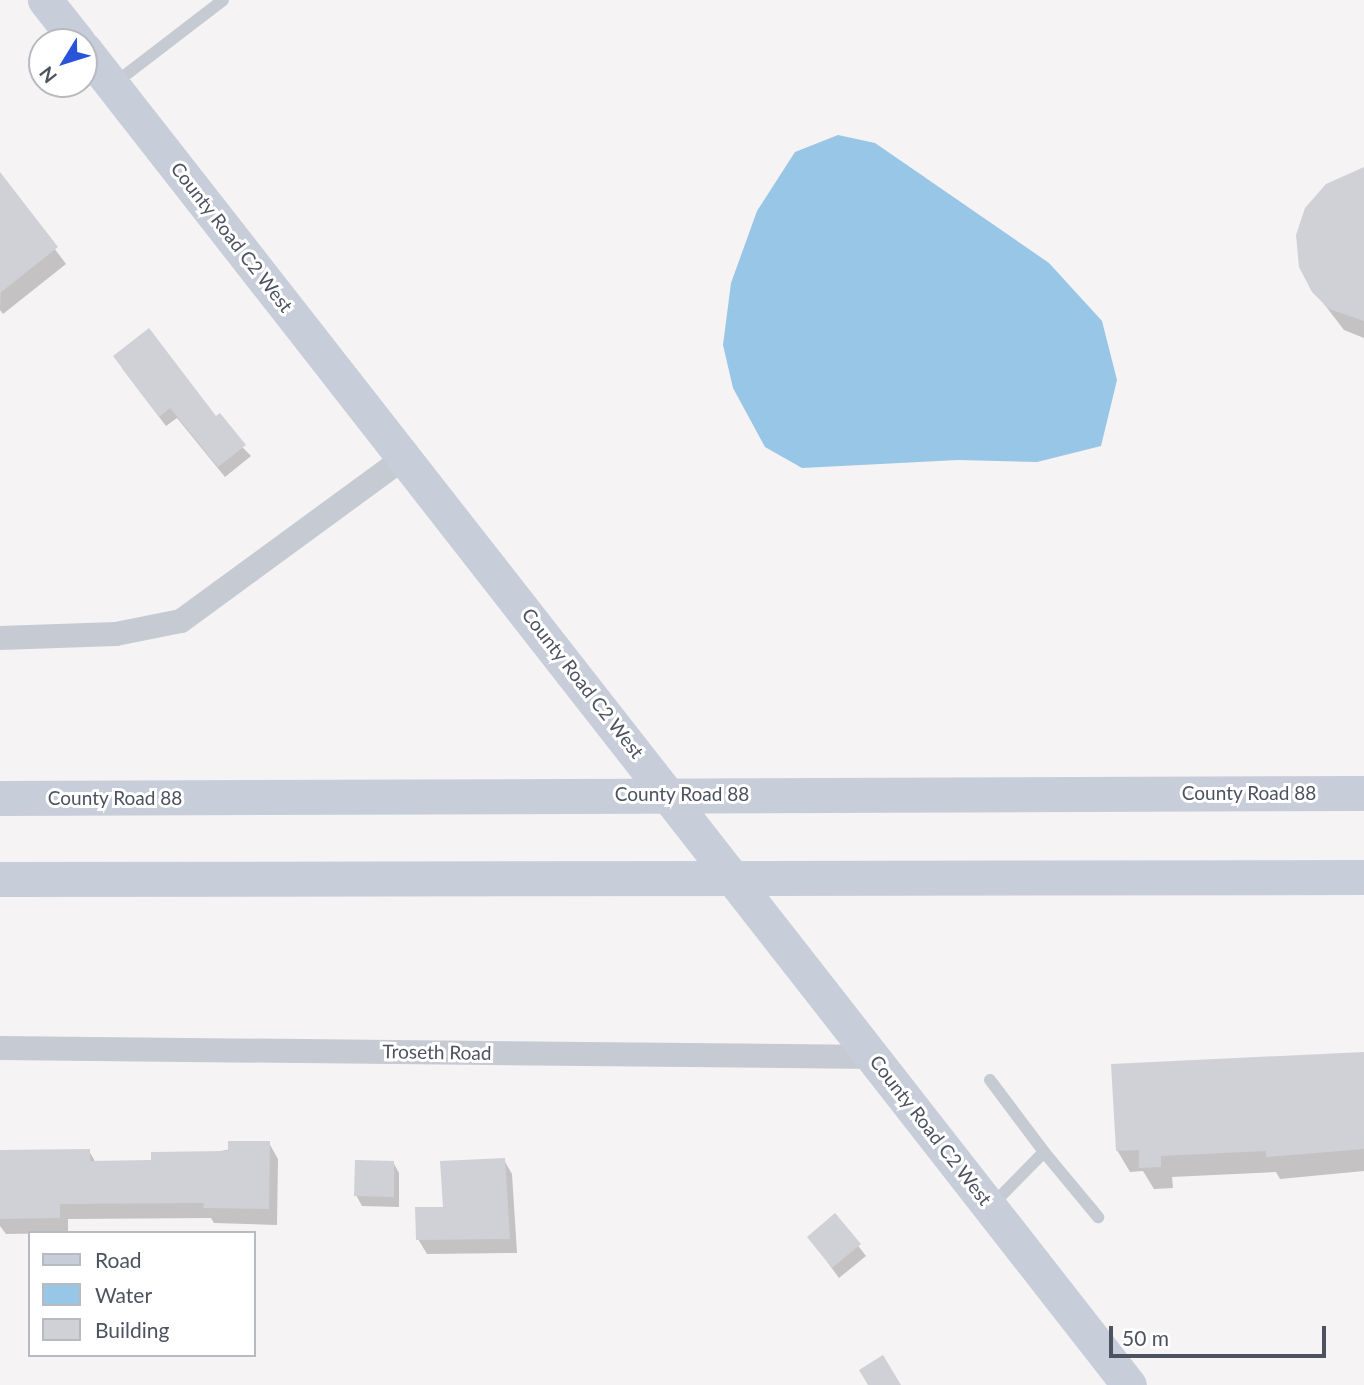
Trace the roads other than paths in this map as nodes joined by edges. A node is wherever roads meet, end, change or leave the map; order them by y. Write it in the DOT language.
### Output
graph roads {
  1 [pos="45,0"];
  2 [pos="223,0"];
  3 [pos="67,28"];
  4 [pos="98,68"];
  5 [pos="112,85"];
  6 [pos="405,457"];
  7 [pos="0,638"];
  8 [pos="1364,793"];
  9 [pos="670,794"];
  10 [pos="0,798"];
  11 [pos="1364,877"];
  12 [pos="735,878"];
  13 [pos="0,879"];
  14 [pos="0,1048"];
  15 [pos="874,1057"];
  16 [pos="990,1080"];
  17 [pos="1044,1152"];
  18 [pos="990,1206"];
  19 [pos="1098,1217"];
  20 [pos="1129,1385"];
  1 -- 3 [label="main road"];
  2 -- 5 [label="lane"];
  4 -- 5 [label="main road, County Road C2 West"];
  5 -- 6 [label="main road, County Road C2 West"];
  6 -- 7 [label="street"];
  6 -- 9 [label="main road, County Road C2 West"];
  8 -- 9 [label="main road, County Road 88"];
  9 -- 10 [label="main road, County Road 88"];
  9 -- 12 [label="main road, County Road C2 West"];
  11 -- 12 [label="main road"];
  12 -- 13 [label="main road"];
  12 -- 15 [label="main road, County Road C2 West"];
  14 -- 15 [label="street, Troseth Road"];
  15 -- 18 [label="main road, County Road C2 West"];
  16 -- 17 [label="lane"];
  17 -- 18 [label="lane"];
  17 -- 19 [label="lane"];
  18 -- 20 [label="main road, County Road C2 West"];
}
